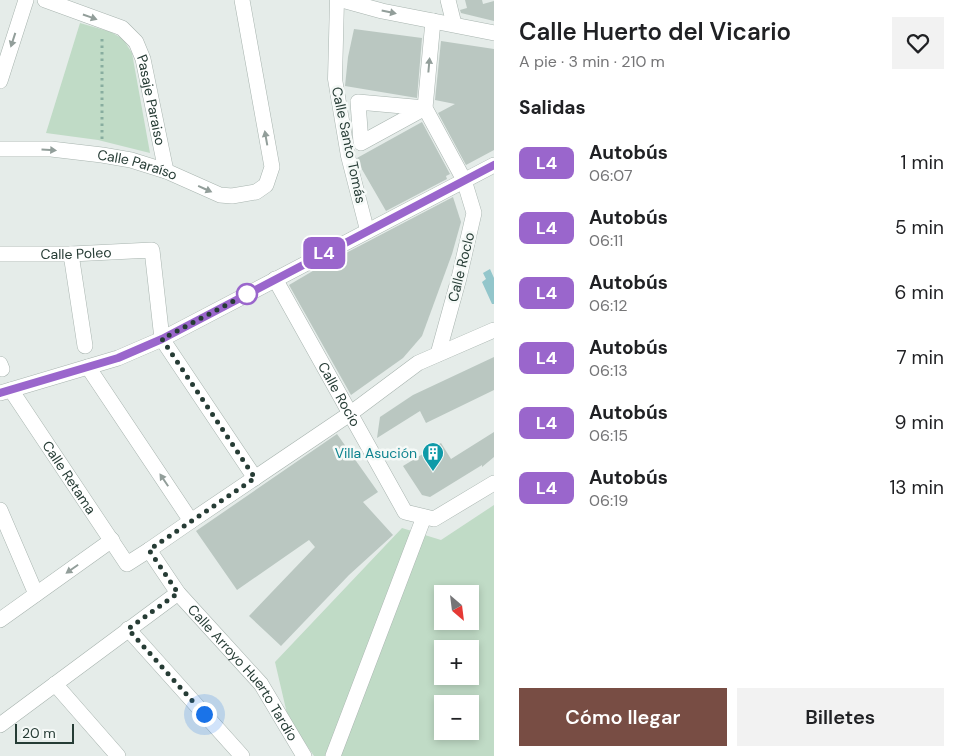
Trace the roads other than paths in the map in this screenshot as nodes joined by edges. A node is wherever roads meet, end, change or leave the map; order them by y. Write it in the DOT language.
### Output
graph roads {
  1 [pos="26,0"];
  2 [pos="45,0"];
  3 [pos="242,0"];
  4 [pos="336,0"];
  5 [pos="342,0"];
  6 [pos="448,0"];
  7 [pos="433,21"];
  8 [pos="454,24"];
  9 [pos="494,33"];
  10 [pos="0,81"];
  11 [pos="0,149"];
  12 [pos="494,165"];
  13 [pos="166,171"];
  14 [pos="464,180"];
  15 [pos="367,230"];
  16 [pos="0,254"];
  17 [pos="71,254"];
  18 [pos="275,279"];
  19 [pos="494,330"];
  20 [pos="162,339"];
  21 [pos="85,346"];
  22 [pos="438,354"];
  23 [pos="88,367"];
  24 [pos="5,391"];
  25 [pos="351,414"];
  26 [pos="255,478"];
  27 [pos="494,483"];
  28 [pos="0,510"];
  29 [pos="429,518"];
  30 [pos="191,521"];
  31 [pos="112,540"];
  32 [pos="149,550"];
  33 [pos="178,593"];
  34 [pos="36,594"];
  35 [pos="0,620"];
  36 [pos="128,629"];
  37 [pos="55,684"];
  38 [pos="0,725"];
  39 [pos="118,756"];
  40 [pos="242,756"];
  41 [pos="304,756"];
  42 [pos="333,756"];
  1 -- 10 [label="street, one-way"];
  2 -- 13 [label="street, Pasaje Paraiso, one-way"];
  13 -- 3 [label="street, Calle Paraíso, one-way"];
  4 -- 15 [label="street, Calle Santo Tomás"];
  5 -- 7 [label="street, one-way"];
  6 -- 8 [label="street"];
  7 -- 8 [label="street"];
  14 -- 7 [label="street, Calle Roclo, one-way"];
  8 -- 9 [label="street"];
  11 -- 13 [label="street, Calle Paraíso, one-way"];
  12 -- 14 [label="street"];
  14 -- 15 [label="street"];
  14 -- 22 [label="street, Calle Roclo"];
  15 -- 18 [label="street"];
  16 -- 17 [label="street, Calle Poleo"];
  17 -- 20 [label="street, Calle Poleo"];
  17 -- 21 [label="street"];
  18 -- 20 [label="street"];
  18 -- 25 [label="street, Calle Rocío"];
  19 -- 22 [label="street"];
  20 -- 23 [label="street"];
  20 -- 26 [label="street"];
  22 -- 25 [label="street"];
  23 -- 24 [label="street"];
  30 -- 23 [label="street, one-way"];
  24 -- 31 [label="street, Calle Retama"];
  25 -- 26 [label="street"];
  25 -- 29 [label="street, Calle Rocío"];
  26 -- 30 [label="street"];
  27 -- 29 [label="street"];
  28 -- 34 [label="street"];
  29 -- 42 [label="street"];
  30 -- 32 [label="street"];
  31 -- 32 [label="street, Calle Retama"];
  31 -- 34 [label="street, one-way"];
  32 -- 33 [label="street, Calle Arroyo Huerto Tardío"];
  33 -- 36 [label="street"];
  33 -- 41 [label="street, Calle Arroyo Huerto Tardío"];
  34 -- 35 [label="street"];
  36 -- 37 [label="street"];
  36 -- 40 [label="street"];
  37 -- 38 [label="street"];
  37 -- 39 [label="street"];
}
